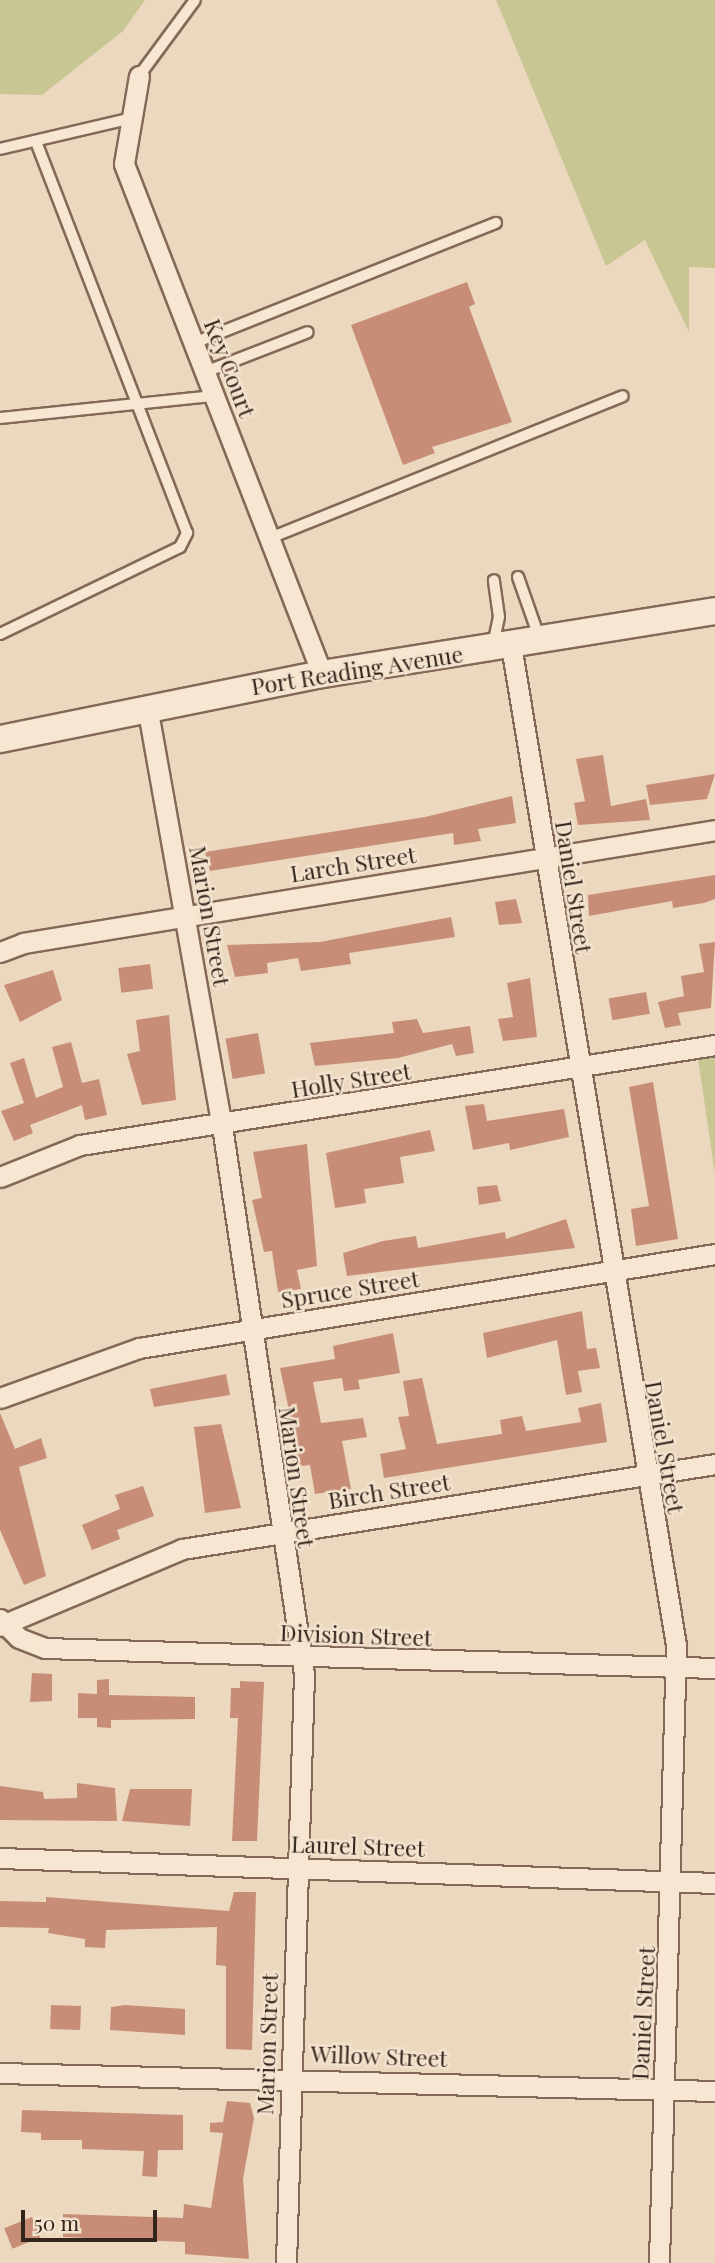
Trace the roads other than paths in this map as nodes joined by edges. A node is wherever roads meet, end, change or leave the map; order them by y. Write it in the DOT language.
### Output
graph roads {
  1 [pos="195,0"];
  2 [pos="139,76"];
  3 [pos="132,118"];
  4 [pos="36,141"];
  5 [pos="0,149"];
  6 [pos="496,223"];
  7 [pos="307,332"];
  8 [pos="194,343"];
  9 [pos="205,372"];
  10 [pos="214,396"];
  11 [pos="623,396"];
  12 [pos="135,402"];
  13 [pos="0,418"];
  14 [pos="270,538"];
  15 [pos="517,577"];
  16 [pos="494,580"];
  17 [pos="715,611"];
  18 [pos="0,634"];
  19 [pos="541,640"];
  20 [pos="501,647"];
  21 [pos="322,674"];
  22 [pos="147,706"];
  23 [pos="0,739"];
  24 [pos="715,830"];
  25 [pos="545,857"];
  26 [pos="185,916"];
  27 [pos="0,952"];
  28 [pos="715,1045"];
  29 [pos="578,1066"];
  30 [pos="222,1126"];
  31 [pos="0,1177"];
  32 [pos="715,1254"];
  33 [pos="611,1271"];
  34 [pos="251,1330"];
  35 [pos="0,1398"];
  36 [pos="715,1464"];
  37 [pos="644,1475"];
  38 [pos="280,1533"];
  39 [pos="1,1623"];
  40 [pos="300,1658"];
  41 [pos="677,1667"];
  42 [pos="715,1668"];
  43 [pos="0,1858"];
  44 [pos="297,1869"];
  45 [pos="674,1882"];
  46 [pos="715,1883"];
  47 [pos="0,2073"];
  48 [pos="290,2078"];
  49 [pos="664,2089"];
  50 [pos="715,2091"];
  51 [pos="286,2263"];
  52 [pos="659,2263"];
  1 -- 2 [label="lane"];
  2 -- 3 [label="street, Key Court"];
  3 -- 4 [label="lane"];
  3 -- 8 [label="street, Key Court"];
  4 -- 5 [label="lane"];
  4 -- 12 [label="lane"];
  6 -- 8 [label="lane"];
  7 -- 9 [label="lane"];
  8 -- 9 [label="street, Key Court"];
  9 -- 10 [label="street, Key Court"];
  10 -- 12 [label="lane"];
  10 -- 14 [label="street, Key Court"];
  11 -- 14 [label="lane"];
  12 -- 13 [label="lane"];
  12 -- 18 [label="lane"];
  14 -- 21 [label="street, Key Court"];
  15 -- 19 [label="lane"];
  16 -- 20 [label="lane"];
  17 -- 19 [label="street, Port Reading Avenue"];
  19 -- 20 [label="street, Port Reading Avenue"];
  20 -- 21 [label="street, Port Reading Avenue"];
  20 -- 25 [label="street, Daniel Street"];
  21 -- 22 [label="street, Port Reading Avenue"];
  22 -- 23 [label="street, Port Reading Avenue"];
  22 -- 26 [label="street, Marion Street"];
  24 -- 25 [label="street, Larch Street"];
  25 -- 26 [label="street, Larch Street"];
  25 -- 29 [label="street, Daniel Street"];
  26 -- 27 [label="street, Larch Street"];
  26 -- 30 [label="street, Marion Street"];
  28 -- 29 [label="street, Holly Street"];
  29 -- 30 [label="street, Holly Street"];
  29 -- 33 [label="street, Daniel Street"];
  30 -- 31 [label="street, Holly Street"];
  30 -- 34 [label="street, Marion Street"];
  32 -- 33 [label="street, Spruce Street"];
  33 -- 34 [label="street, Spruce Street"];
  33 -- 37 [label="street, Daniel Street"];
  34 -- 35 [label="street, Spruce Street"];
  34 -- 38 [label="street, Marion Street"];
  36 -- 37 [label="street, Birch Street"];
  37 -- 38 [label="street, Birch Street"];
  37 -- 41 [label="street, Daniel Street"];
  38 -- 39 [label="street, Birch Street"];
  38 -- 40 [label="street, Marion Street"];
  39 -- 40 [label="street, Division Street"];
  40 -- 41 [label="street, Division Street"];
  40 -- 44 [label="street, Marion Street"];
  41 -- 42 [label="street, Division Street"];
  41 -- 45 [label="street, Daniel Street"];
  43 -- 44 [label="street, Laurel Street"];
  44 -- 45 [label="street, Laurel Street"];
  44 -- 48 [label="street, Marion Street"];
  45 -- 46 [label="street, Laurel Street"];
  45 -- 49 [label="street, Daniel Street"];
  47 -- 48 [label="street, Willow Street"];
  48 -- 49 [label="street, Willow Street"];
  48 -- 51 [label="street, Marion Street"];
  49 -- 50 [label="street, Willow Street"];
  49 -- 52 [label="street, Daniel Street"];
}
